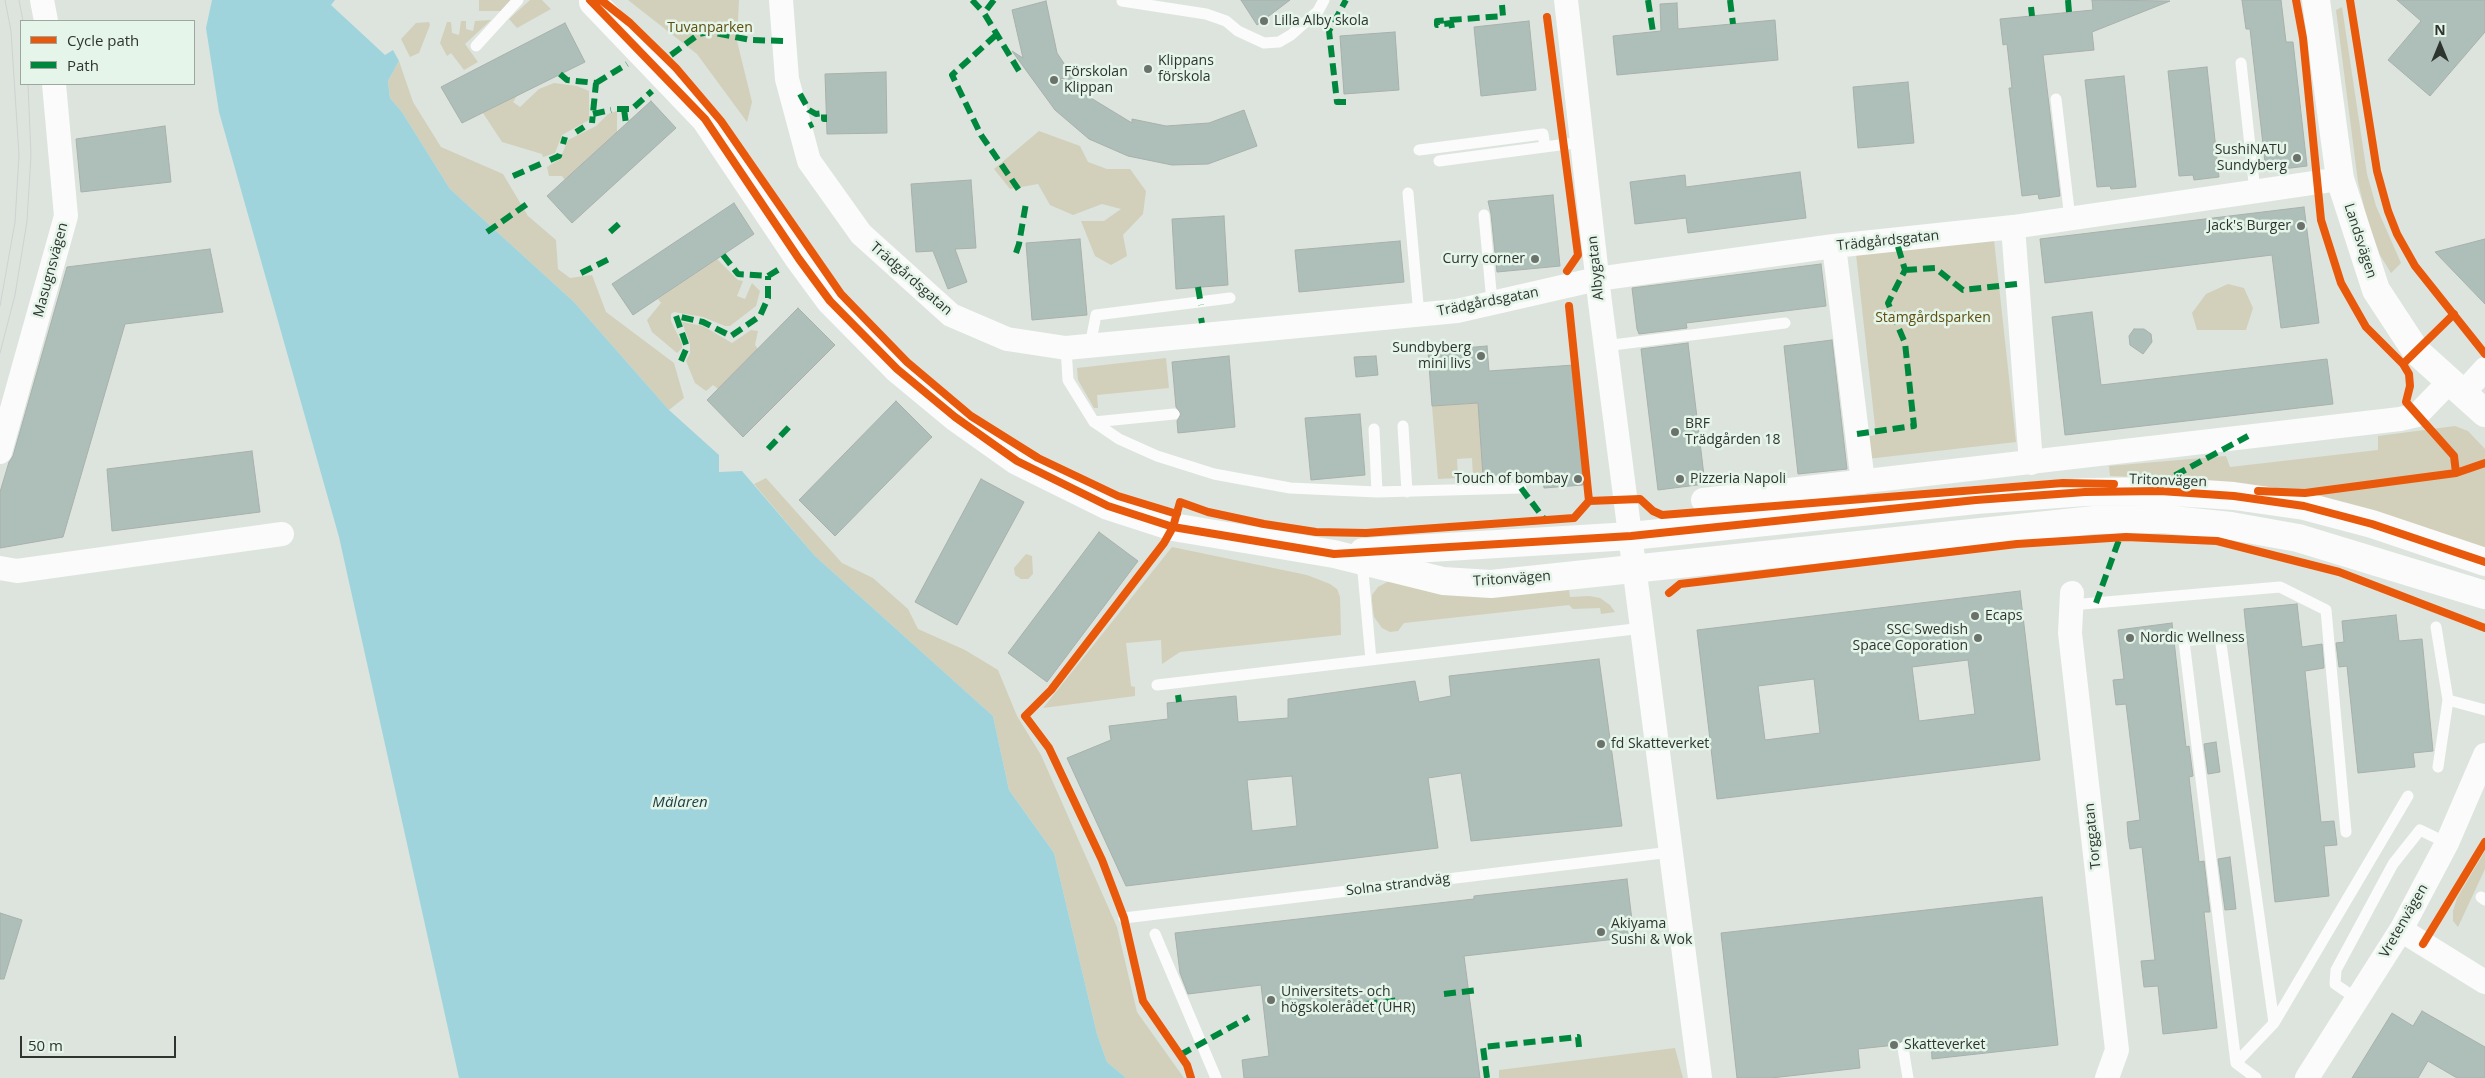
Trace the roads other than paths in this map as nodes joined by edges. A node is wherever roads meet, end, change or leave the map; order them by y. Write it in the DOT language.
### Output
graph roads {
  1 [pos="42,0"];
  2 [pos="518,0"];
  3 [pos="781,0"];
  4 [pos="1324,0"];
  5 [pos="1566,0"];
  6 [pos="2316,0"];
  7 [pos="2325,0"];
  8 [pos="592,1"];
  9 [pos="1122,1"];
  10 [pos="46,20"];
  11 [pos="2321,29"];
  12 [pos="476,46"];
  13 [pos="2241,64"];
  14 [pos="54,85"];
  15 [pos="2056,99"];
  16 [pos="1582,142"];
  17 [pos="1545,147"];
  18 [pos="1419,150"];
  19 [pos="1439,160"];
  20 [pos="2340,179"];
  21 [pos="2254,192"];
  22 [pos="1408,193"];
  23 [pos="1484,215"];
  24 [pos="2070,219"];
  25 [pos="2013,227"];
  26 [pos="1834,246"];
  27 [pos="1597,279"];
  28 [pos="1230,298"];
  29 [pos="1492,302"];
  30 [pos="1420,315"];
  31 [pos="1784,323"];
  32 [pos="1090,346"];
  33 [pos="1605,346"];
  34 [pos="1066,348"];
  35 [pos="2485,369"];
  36 [pos="2457,387"];
  37 [pos="2485,413"];
  38 [pos="1174,414"];
  39 [pos="1094,422"];
  40 [pos="1403,426"];
  41 [pos="1374,429"];
  42 [pos="0,452"];
  43 [pos="2030,463"];
  44 [pos="1863,482"];
  45 [pos="1521,488"];
  46 [pos="1377,492"];
  47 [pos="1407,492"];
  48 [pos="1703,500"];
  49 [pos="282,534"];
  50 [pos="1630,536"];
  51 [pos="1334,554"];
  52 [pos="1362,561"];
  53 [pos="2485,562"];
  54 [pos="0,568"];
  55 [pos="1635,569"];
  56 [pos="2485,595"];
  57 [pos="2072,599"];
  58 [pos="2436,627"];
  59 [pos="1643,628"];
  60 [pos="1371,660"];
  61 [pos="1157,685"];
  62 [pos="2448,700"];
  63 [pos="2485,710"];
  64 [pos="2485,755"];
  65 [pos="2438,767"];
  66 [pos="2408,796"];
  67 [pos="2346,832"];
  68 [pos="2447,843"];
  69 [pos="1671,852"];
  70 [pos="1124,918"];
  71 [pos="2401,930"];
  72 [pos="1155,934"];
  73 [pos="2485,982"];
  74 [pos="2357,999"];
  75 [pos="2274,1023"];
  76 [pos="1903,1048"];
  77 [pos="2236,1063"];
  78 [pos="1216,1078"];
  79 [pos="1700,1078"];
  80 [pos="1908,1078"];
  81 [pos="2107,1078"];
  82 [pos="2256,1078"];
  83 [pos="2307,1078"];
  1 -- 10 [label="street"];
  2 -- 12 [label="lane"];
  3 -- 34 [label="street, Trädgårdsgatan"];
  4 -- 9 [label="lane"];
  5 -- 16 [label="street, Albygatan"];
  6 -- 11 [label="street, Landsvägen"];
  7 -- 11 [label="street, Landsvägen"];
  8 -- 51 [label="street"];
  11 -- 20 [label="street, Landsvägen"];
  13 -- 21 [label="lane"];
  14 -- 42 [label="street, Masugnsvägen"];
  15 -- 24 [label="lane"];
  16 -- 17 [label="lane"];
  16 -- 27 [label="street, Albygatan"];
  17 -- 18 [label="lane"];
  17 -- 19 [label="lane"];
  20 -- 21 [label="street, Trädgårdsgatan"];
  20 -- 36 [label="street, Landsvägen"];
  21 -- 24 [label="street, Trädgårdsgatan"];
  22 -- 30 [label="lane"];
  23 -- 29 [label="lane"];
  24 -- 25 [label="street, Trädgårdsgatan"];
  25 -- 26 [label="street, Trädgårdsgatan"];
  25 -- 43 [label="street"];
  26 -- 27 [label="street, Trädgårdsgatan"];
  26 -- 44 [label="street"];
  27 -- 29 [label="street, Trädgårdsgatan"];
  27 -- 33 [label="street, Albygatan"];
  28 -- 32 [label="lane"];
  29 -- 30 [label="street, Trädgårdsgatan"];
  30 -- 32 [label="street, Trädgårdsgatan"];
  31 -- 33 [label="lane"];
  32 -- 34 [label="street, Trädgårdsgatan"];
  33 -- 50 [label="street, Albygatan"];
  34 -- 39 [label="lane"];
  35 -- 36 [label="street, Tritonvägen"];
  36 -- 37 [label="street, Landsvägen"];
  36 -- 43 [label="street, Tritonvägen"];
  38 -- 39 [label="lane"];
  39 -- 46 [label="lane"];
  40 -- 47 [label="lane"];
  41 -- 46 [label="lane"];
  43 -- 44 [label="street, Tritonvägen"];
  44 -- 48 [label="street, Tritonvägen"];
  45 -- 47 [label="lane"];
  46 -- 47 [label="lane"];
  49 -- 54 [label="street"];
  50 -- 51 [label="street, Tritonvägen"];
  50 -- 53 [label="street, Tritonvägen"];
  50 -- 55 [label="street"];
  51 -- 52 [label="street, Tritonvägen"];
  52 -- 55 [label="street, Tritonvägen"];
  52 -- 60 [label="lane"];
  55 -- 56 [label="street, Tritonvägen"];
  55 -- 59 [label="street"];
  57 -- 67 [label="lane"];
  57 -- 81 [label="street, Torggatan"];
  58 -- 62 [label="lane"];
  59 -- 60 [label="lane"];
  59 -- 69 [label="street"];
  60 -- 61 [label="lane"];
  62 -- 63 [label="lane"];
  62 -- 65 [label="lane"];
  64 -- 68 [label="street, Vretenvägen"];
  66 -- 75 [label="lane"];
  68 -- 71 [label="street, Vretenvägen"];
  68 -- 74 [label="lane"];
  69 -- 70 [label="lane, Solna strandväg"];
  69 -- 79 [label="street"];
  71 -- 73 [label="street"];
  71 -- 74 [label="street, Vretenvägen"];
  72 -- 78 [label="lane"];
  74 -- 83 [label="street, Vretenvägen"];
  75 -- 77 [label="lane"];
  75 -- 77 [label="lane"];
  76 -- 80 [label="lane"];
  77 -- 82 [label="lane"];
}
